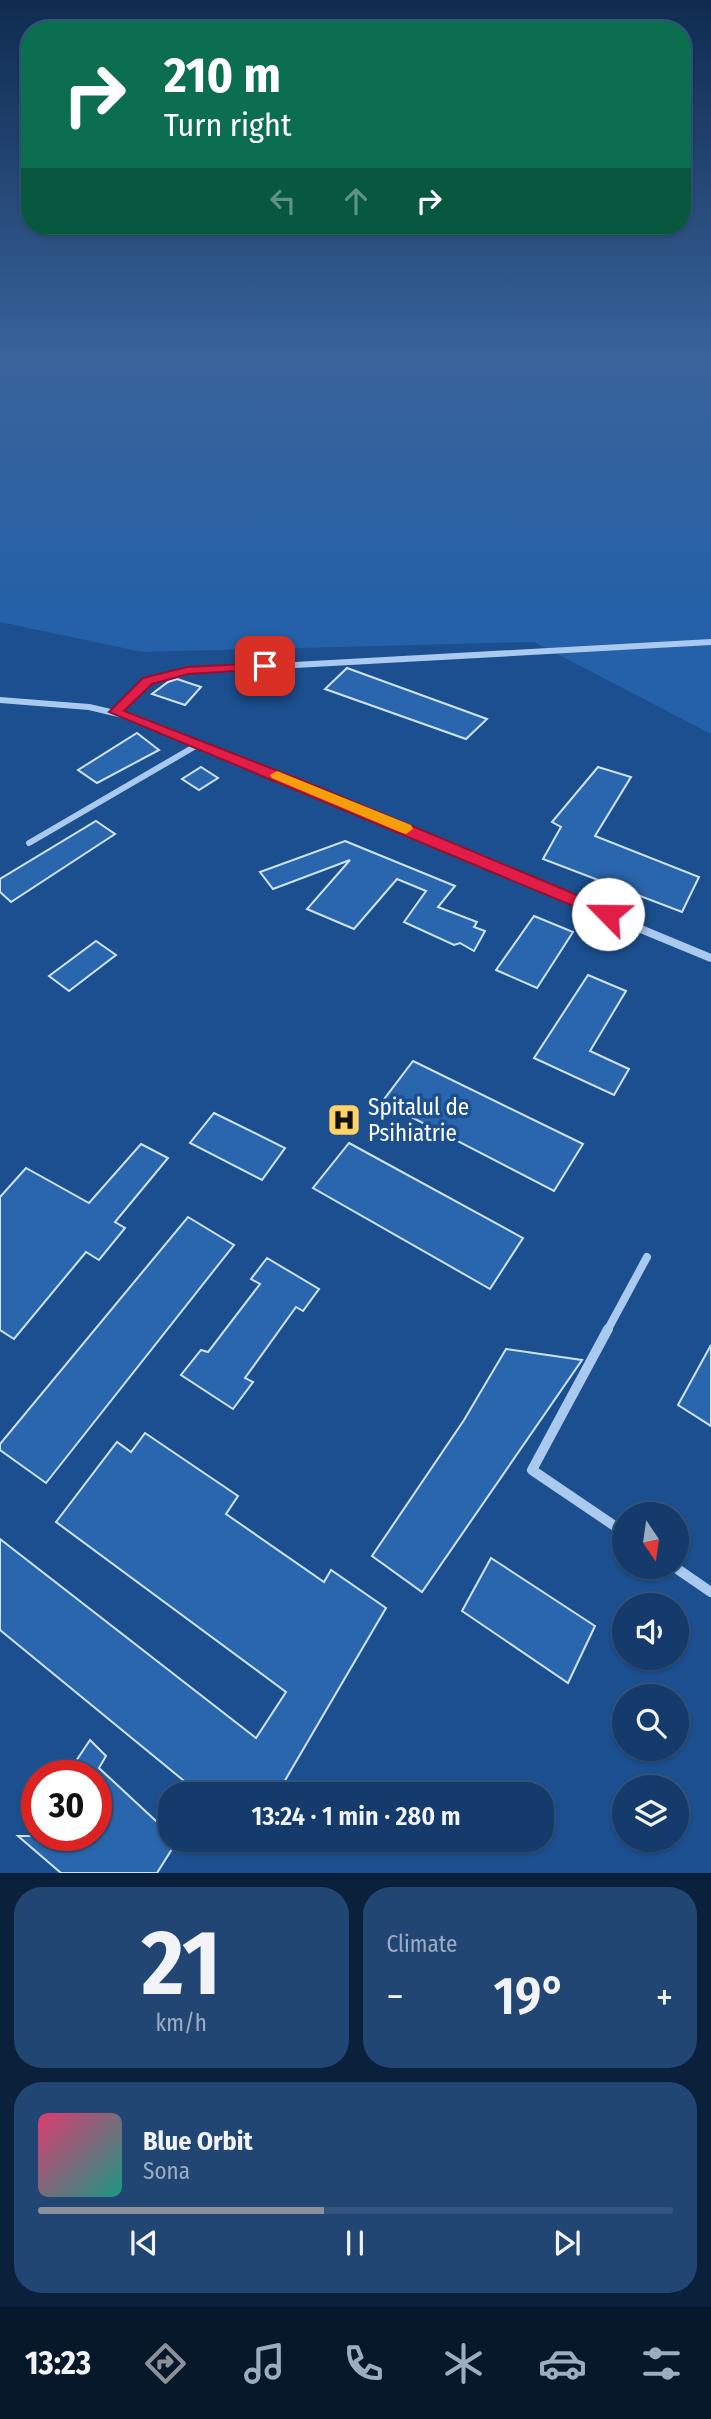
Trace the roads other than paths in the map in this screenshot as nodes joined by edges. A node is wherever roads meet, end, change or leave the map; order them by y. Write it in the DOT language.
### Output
graph roads {
  1 [pos="711,642"];
  2 [pos="0,701"];
  3 [pos="115,712"];
  4 [pos="199,744"];
  5 [pos="29,843"];
  6 [pos="711,958"];
  7 [pos="648,1256"];
  8 [pos="612,1524"];
  9 [pos="690,1578"];
  10 [pos="711,1592"];
  1 -- 3 [label="street"];
  2 -- 3 [label="street"];
  3 -- 4 [label="street"];
  4 -- 5 [label="street"];
  4 -- 6 [label="street"];
  7 -- 8 [label="street"];
  9 -- 10 [label="street"];
}
